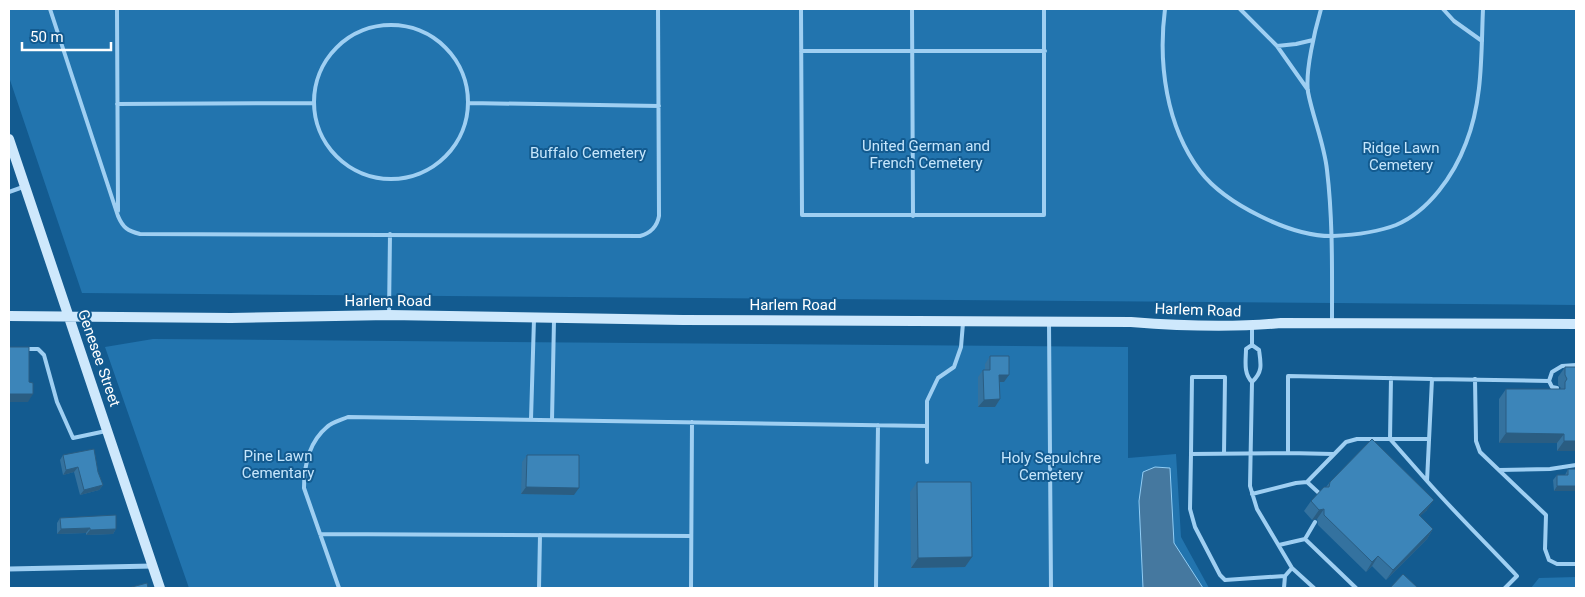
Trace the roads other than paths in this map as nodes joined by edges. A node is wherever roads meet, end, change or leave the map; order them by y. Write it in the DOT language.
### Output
graph roads {
  1 [pos="50,9"];
  2 [pos="117,9"];
  3 [pos="658,9"];
  4 [pos="801,9"];
  5 [pos="912,9"];
  6 [pos="1044,9"];
  7 [pos="1165,9"];
  8 [pos="1240,9"];
  9 [pos="1321,9"];
  10 [pos="1443,9"];
  11 [pos="1483,9"];
  12 [pos="1313,40"];
  13 [pos="1482,41"];
  14 [pos="1276,46"];
  15 [pos="801,51"];
  16 [pos="912,51"];
  17 [pos="1045,51"];
  18 [pos="1308,90"];
  19 [pos="313,103"];
  20 [pos="468,103"];
  21 [pos="117,104"];
  22 [pos="659,106"];
  23 [pos="9,139"];
  24 [pos="25,186"];
  25 [pos="9,192"];
  26 [pos="118,216"];
  27 [pos="914,216"];
  28 [pos="390,234"];
  29 [pos="1332,236"];
  30 [pos="9,316"];
  31 [pos="69,316"];
  32 [pos="389,316"];
  33 [pos="534,317"];
  34 [pos="554,317"];
  35 [pos="963,321"];
  36 [pos="1049,322"];
  37 [pos="1332,323"];
  38 [pos="1576,324"];
  39 [pos="1252,326"];
  40 [pos="1252,345"];
  41 [pos="18,349"];
  42 [pos="1576,365"];
  43 [pos="1391,378"];
  44 [pos="1432,379"];
  45 [pos="1475,379"];
  46 [pos="1549,381"];
  47 [pos="1252,382"];
  48 [pos="1557,388"];
  49 [pos="531,419"];
  50 [pos="552,420"];
  51 [pos="692,422"];
  52 [pos="878,425"];
  53 [pos="927,426"];
  54 [pos="108,430"];
  55 [pos="1390,439"];
  56 [pos="1429,439"];
  57 [pos="1251,453"];
  58 [pos="1288,453"];
  59 [pos="1191,454"];
  60 [pos="1224,454"];
  61 [pos="1333,454"];
  62 [pos="927,462"];
  63 [pos="1576,465"];
  64 [pos="1499,470"];
  65 [pos="1427,481"];
  66 [pos="1307,482"];
  67 [pos="1252,494"];
  68 [pos="1320,494"];
  69 [pos="1315,522"];
  70 [pos="320,534"];
  71 [pos="540,535"];
  72 [pos="691,536"];
  73 [pos="1305,539"];
  74 [pos="1278,546"];
  75 [pos="1576,564"];
  76 [pos="153,566"];
  77 [pos="1292,568"];
  78 [pos="9,569"];
  79 [pos="1285,576"];
  80 [pos="160,588"];
  81 [pos="339,588"];
  82 [pos="539,588"];
  83 [pos="691,588"];
  84 [pos="876,588"];
  85 [pos="1051,588"];
  86 [pos="1284,588"];
  87 [pos="1314,588"];
  88 [pos="1356,588"];
  89 [pos="1505,588"];
  1 -- 26 [label="lane"];
  2 -- 21 [label="lane"];
  3 -- 22 [label="lane"];
  4 -- 15 [label="lane"];
  5 -- 16 [label="lane"];
  6 -- 17 [label="lane"];
  7 -- 29 [label="lane"];
  8 -- 14 [label="lane"];
  9 -- 12 [label="lane"];
  10 -- 13 [label="lane"];
  11 -- 13 [label="lane"];
  12 -- 14 [label="lane"];
  12 -- 18 [label="lane"];
  13 -- 29 [label="lane"];
  14 -- 18 [label="lane"];
  15 -- 16 [label="lane"];
  15 -- 27 [label="lane"];
  16 -- 17 [label="lane"];
  16 -- 27 [label="lane"];
  17 -- 27 [label="lane"];
  18 -- 29 [label="lane"];
  19 -- 20 [label="lane"];
  19 -- 20 [label="lane"];
  19 -- 21 [label="lane"];
  20 -- 22 [label="lane"];
  21 -- 26 [label="lane"];
  22 -- 28 [label="lane"];
  23 -- 24 [label="main road, Genesee Street"];
  24 -- 25 [label="lane"];
  24 -- 31 [label="main road, Genesee Street"];
  26 -- 28 [label="lane"];
  28 -- 32 [label="lane"];
  29 -- 37 [label="lane"];
  30 -- 31 [label="main road, Harlem Road"];
  31 -- 32 [label="main road, Harlem Road"];
  31 -- 54 [label="main road, Genesee Street"];
  32 -- 33 [label="main road, Harlem Road"];
  33 -- 34 [label="main road, Harlem Road"];
  33 -- 49 [label="lane"];
  34 -- 35 [label="main road, Harlem Road"];
  34 -- 50 [label="lane"];
  35 -- 36 [label="main road, Harlem Road"];
  35 -- 53 [label="lane"];
  36 -- 39 [label="main road, Harlem Road"];
  36 -- 85 [label="lane"];
  37 -- 38 [label="main road, Harlem Road"];
  37 -- 39 [label="main road, Harlem Road"];
  39 -- 40 [label="lane"];
  40 -- 47 [label="lane"];
  40 -- 47 [label="lane"];
  41 -- 54 [label="lane"];
  42 -- 46 [label="lane"];
  43 -- 44 [label="lane"];
  43 -- 55 [label="lane"];
  43 -- 58 [label="lane"];
  44 -- 45 [label="lane"];
  44 -- 56 [label="lane"];
  45 -- 46 [label="lane"];
  45 -- 64 [label="lane"];
  46 -- 48 [label="lane"];
  47 -- 57 [label="lane"];
  49 -- 50 [label="lane"];
  49 -- 70 [label="lane"];
  50 -- 51 [label="lane"];
  51 -- 52 [label="lane"];
  51 -- 72 [label="lane"];
  52 -- 53 [label="lane"];
  52 -- 84 [label="lane"];
  53 -- 62 [label="lane"];
  54 -- 76 [label="main road, Genesee Street"];
  55 -- 56 [label="lane"];
  55 -- 61 [label="lane"];
  55 -- 65 [label="lane"];
  56 -- 65 [label="lane"];
  57 -- 58 [label="lane"];
  57 -- 60 [label="lane"];
  57 -- 67 [label="lane"];
  58 -- 61 [label="lane"];
  59 -- 60 [label="lane"];
  59 -- 60 [label="lane"];
  59 -- 79 [label="lane"];
  61 -- 66 [label="lane"];
  63 -- 64 [label="lane"];
  64 -- 75 [label="lane"];
  65 -- 89 [label="lane"];
  66 -- 67 [label="lane"];
  66 -- 68 [label="lane"];
  67 -- 74 [label="lane"];
  69 -- 73 [label="lane"];
  70 -- 71 [label="lane"];
  70 -- 81 [label="lane"];
  71 -- 72 [label="lane"];
  71 -- 82 [label="lane"];
  72 -- 83 [label="lane"];
  73 -- 74 [label="lane"];
  73 -- 88 [label="lane"];
  74 -- 77 [label="lane"];
  76 -- 78 [label="street"];
  76 -- 80 [label="main road, Genesee Street"];
  77 -- 79 [label="lane"];
  77 -- 87 [label="lane"];
  79 -- 86 [label="lane"];
}
